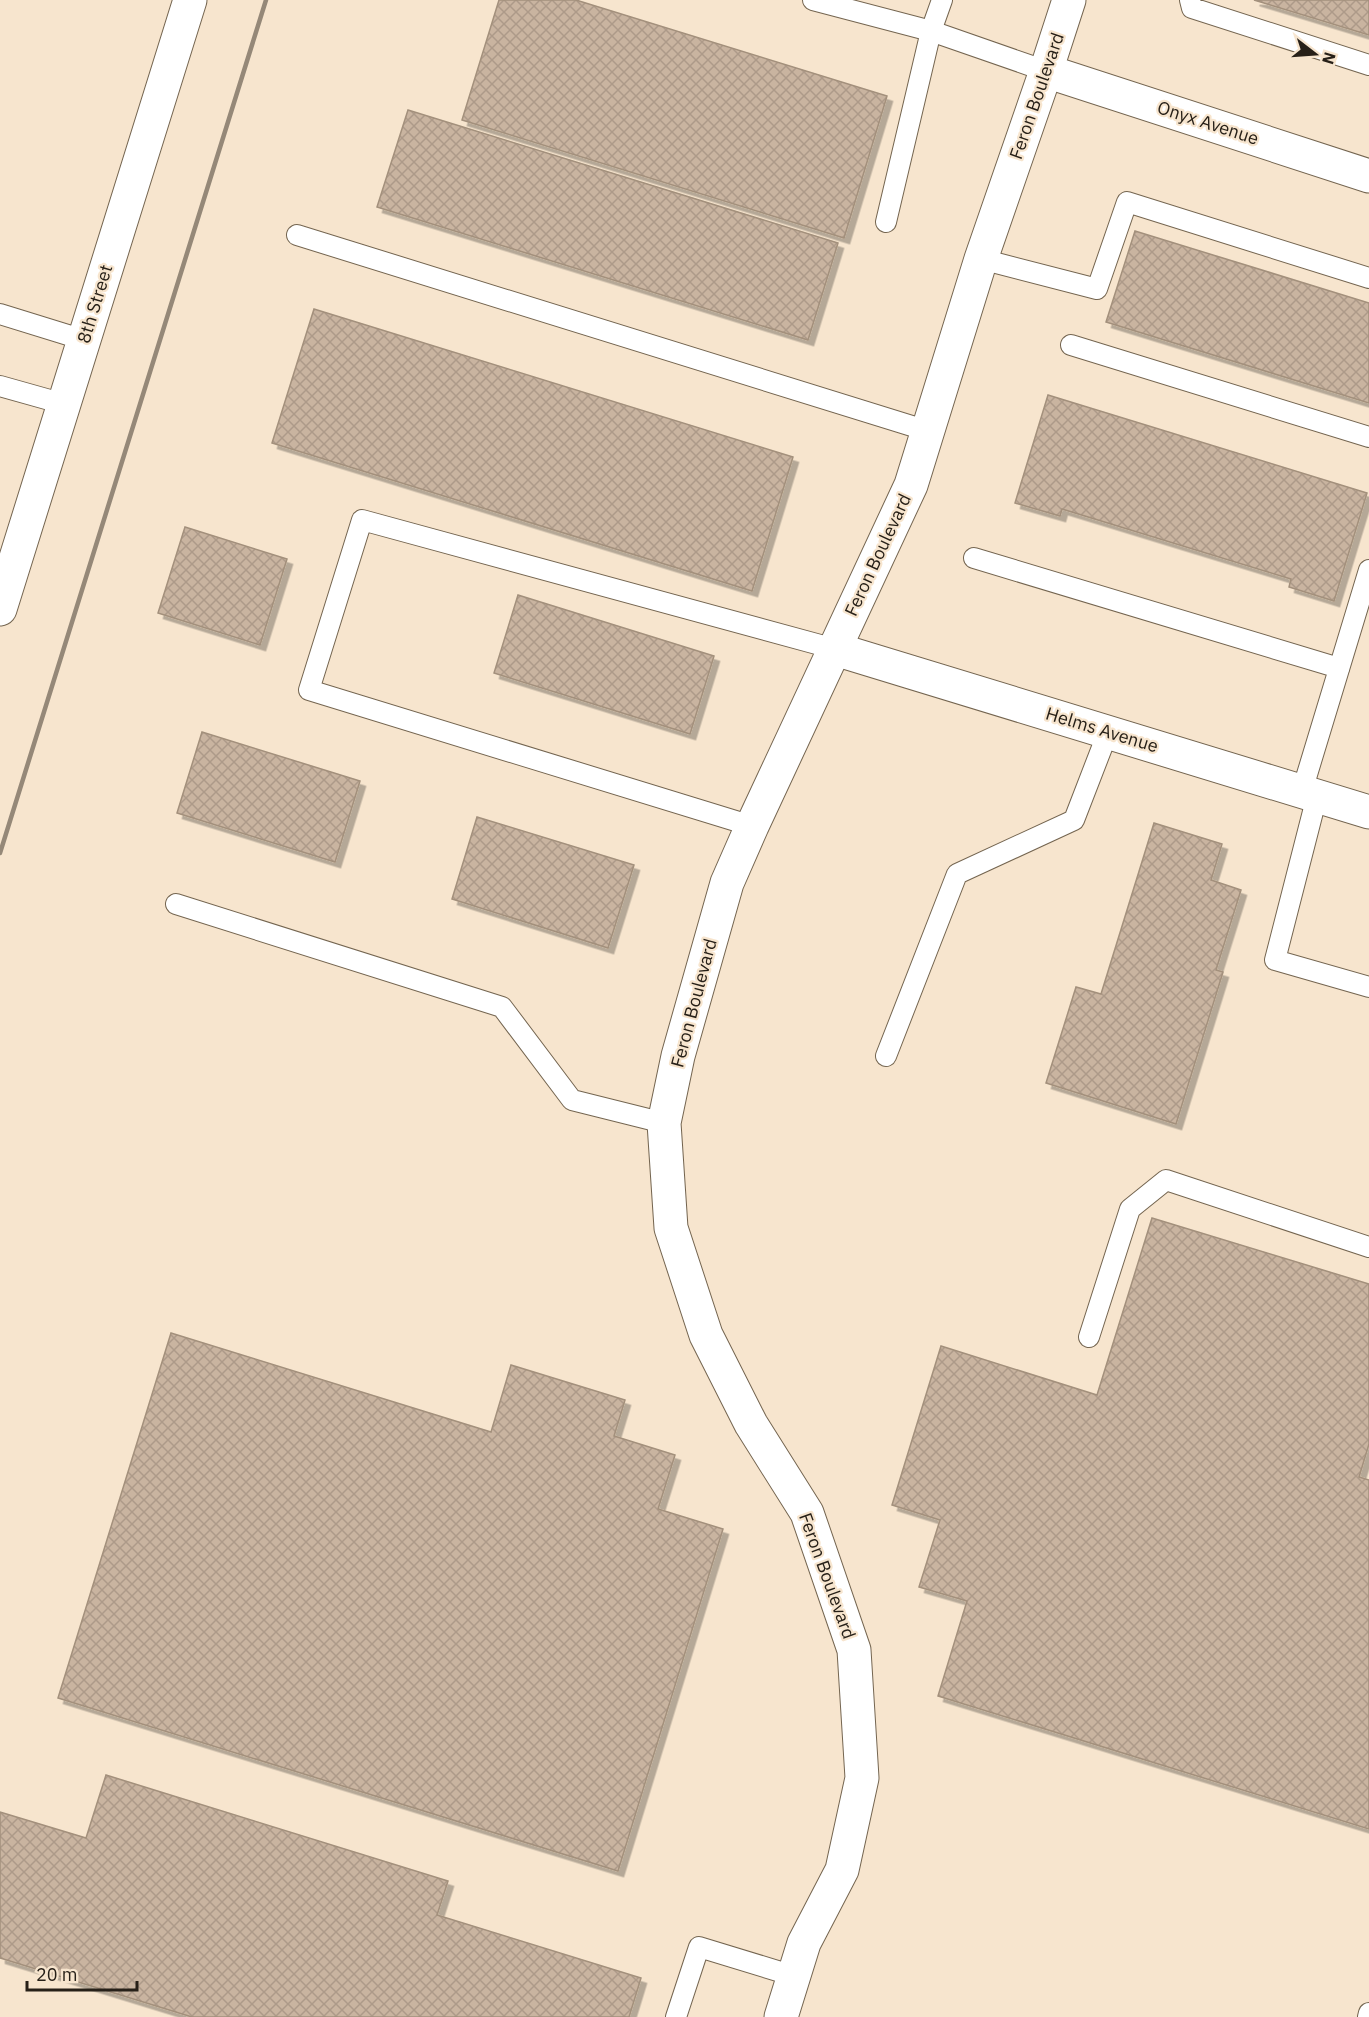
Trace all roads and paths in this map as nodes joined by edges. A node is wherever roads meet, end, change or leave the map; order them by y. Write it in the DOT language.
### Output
graph roads {
  1 [pos="190,0"];
  2 [pos="813,0"];
  3 [pos="942,0"];
  4 [pos="1069,0"];
  5 [pos="1190,0"];
  6 [pos="931,31"];
  7 [pos="1369,65"];
  8 [pos="1046,71"];
  9 [pos="1369,176"];
  10 [pos="886,222"];
  11 [pos="297,235"];
  12 [pos="981,259"];
  13 [pos="1369,278"];
  14 [pos="0,314"];
  15 [pos="84,340"];
  16 [pos="1071,345"];
  17 [pos="0,386"];
  18 [pos="64,404"];
  19 [pos="928,431"];
  20 [pos="1369,437"];
  21 [pos="975,558"];
  22 [pos="1369,570"];
  23 [pos="0,609"];
  24 [pos="835,649"];
  25 [pos="1339,668"];
  26 [pos="1108,732"];
  27 [pos="1310,794"];
  28 [pos="1369,812"];
  29 [pos="752,826"];
  30 [pos="176,904"];
  31 [pos="1369,987"];
  32 [pos="886,1056"];
  33 [pos="664,1124"];
  34 [pos="1369,1247"];
  35 [pos="1089,1337"];
  36 [pos="794,1976"];
  37 [pos="676,2017"];
  38 [pos="781,2017"];
  1 -- 15 [label="street, 8th Street"];
  2 -- 6 [label="lane"];
  3 -- 6 [label="lane"];
  4 -- 8 [label="street, Feron Boulevard"];
  5 -- 7 [label="lane"];
  6 -- 8 [label="lane"];
  6 -- 10 [label="lane"];
  8 -- 9 [label="street, Onyx Avenue"];
  8 -- 12 [label="street, Feron Boulevard"];
  11 -- 19 [label="lane"];
  12 -- 13 [label="lane"];
  12 -- 19 [label="street, Feron Boulevard"];
  14 -- 15 [label="lane"];
  15 -- 18 [label="street, 8th Street"];
  16 -- 20 [label="lane"];
  17 -- 18 [label="lane"];
  18 -- 23 [label="street, 8th Street"];
  19 -- 24 [label="street, Feron Boulevard"];
  21 -- 25 [label="lane"];
  22 -- 25 [label="lane"];
  24 -- 26 [label="street, Helms Avenue"];
  24 -- 29 [label="street, Feron Boulevard"];
  24 -- 29 [label="lane"];
  25 -- 27 [label="lane"];
  26 -- 27 [label="street, Helms Avenue"];
  26 -- 32 [label="lane"];
  27 -- 28 [label="street, Helms Avenue"];
  27 -- 31 [label="lane"];
  29 -- 33 [label="street, Feron Boulevard"];
  30 -- 33 [label="lane"];
  33 -- 36 [label="street, Feron Boulevard"];
  34 -- 35 [label="lane"];
  36 -- 37 [label="lane"];
  36 -- 38 [label="street, Feron Boulevard"];
}
